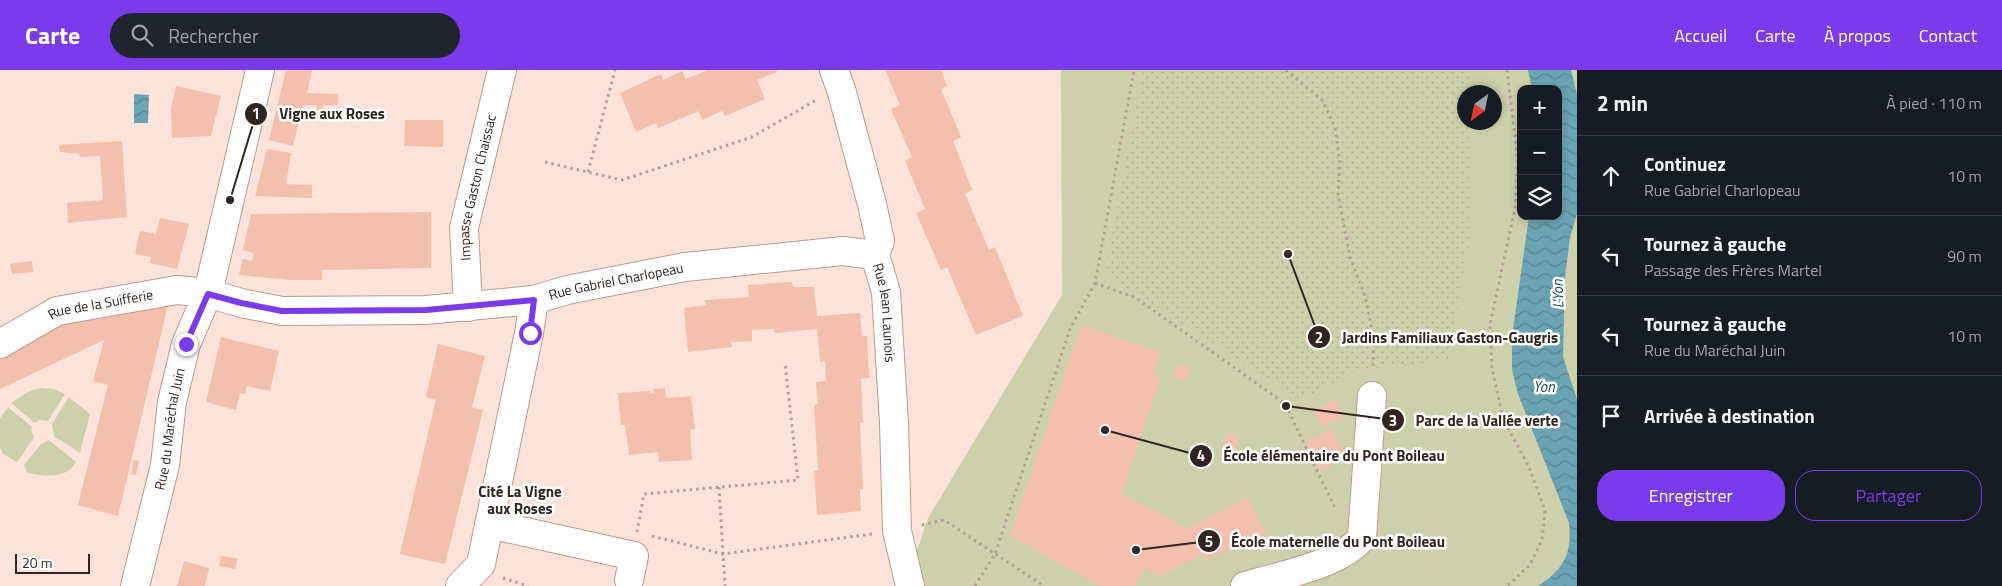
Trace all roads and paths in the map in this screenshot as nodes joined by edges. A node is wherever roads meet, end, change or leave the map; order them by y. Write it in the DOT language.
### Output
graph roads {
  1 [pos="260,70"];
  2 [pos="502,70"];
  3 [pos="615,70"];
  4 [pos="1134,70"];
  5 [pos="1286,70"];
  6 [pos="1507,70"];
  7 [pos="838,79"];
  8 [pos="545,162"];
  9 [pos="588,172"];
  10 [pos="875,255"];
  11 [pos="1095,283"];
  12 [pos="208,294"];
  13 [pos="534,300"];
  14 [pos="468,307"];
  15 [pos="0,344"];
  16 [pos="785,363"];
  17 [pos="1372,396"];
  18 [pos="719,487"];
  19 [pos="489,524"];
  20 [pos="898,531"];
  21 [pos="1354,547"];
  22 [pos="723,554"];
  23 [pos="995,554"];
  24 [pos="632,556"];
  25 [pos="136,586"];
  26 [pos="460,586"];
  27 [pos="725,586"];
  28 [pos="910,586"];
  29 [pos="975,586"];
  30 [pos="1044,586"];
  31 [pos="1245,586"];
  32 [pos="1507,586"];
  1 -- 12 [label="street, Rue du Maréchal Juin"];
  2 -- 14 [label="street, Impasse Gaston Chaissac"];
  3 -- 9 [label="path"];
  4 -- 11 [label="path"];
  5 -- 17 [label="path"];
  6 -- 32 [label="path"];
  7 -- 9 [label="path"];
  7 -- 10 [label="street, Rue Jean Launois"];
  8 -- 9 [label="path"];
  10 -- 13 [label="street, Rue Gabriel Charlopeau"];
  10 -- 20 [label="street, Rue Jean Launois"];
  11 -- 21 [label="path"];
  11 -- 23 [label="path"];
  12 -- 14 [label="street, Rue de la Suifferie"];
  12 -- 15 [label="street, Rue de la Suifferie"];
  12 -- 25 [label="street, Rue du Maréchal Juin"];
  13 -- 14 [label="street, Rue de la Suifferie"];
  13 -- 19 [label="street, Rue Gabriel Charlopeau"];
  16 -- 18 [label="path"];
  17 -- 21 [label="street"];
  18 -- 22 [label="path"];
  18 -- 24 [label="path"];
  19 -- 24 [label="street"];
  19 -- 26 [label="street, Rue Gabriel Charlopeau"];
  20 -- 22 [label="path"];
  20 -- 23 [label="path"];
  20 -- 28 [label="street, Rue Jean Launois"];
  21 -- 31 [label="street"];
  22 -- 24 [label="path"];
  22 -- 27 [label="path"];
  23 -- 29 [label="path"];
  23 -- 30 [label="path"];
}
